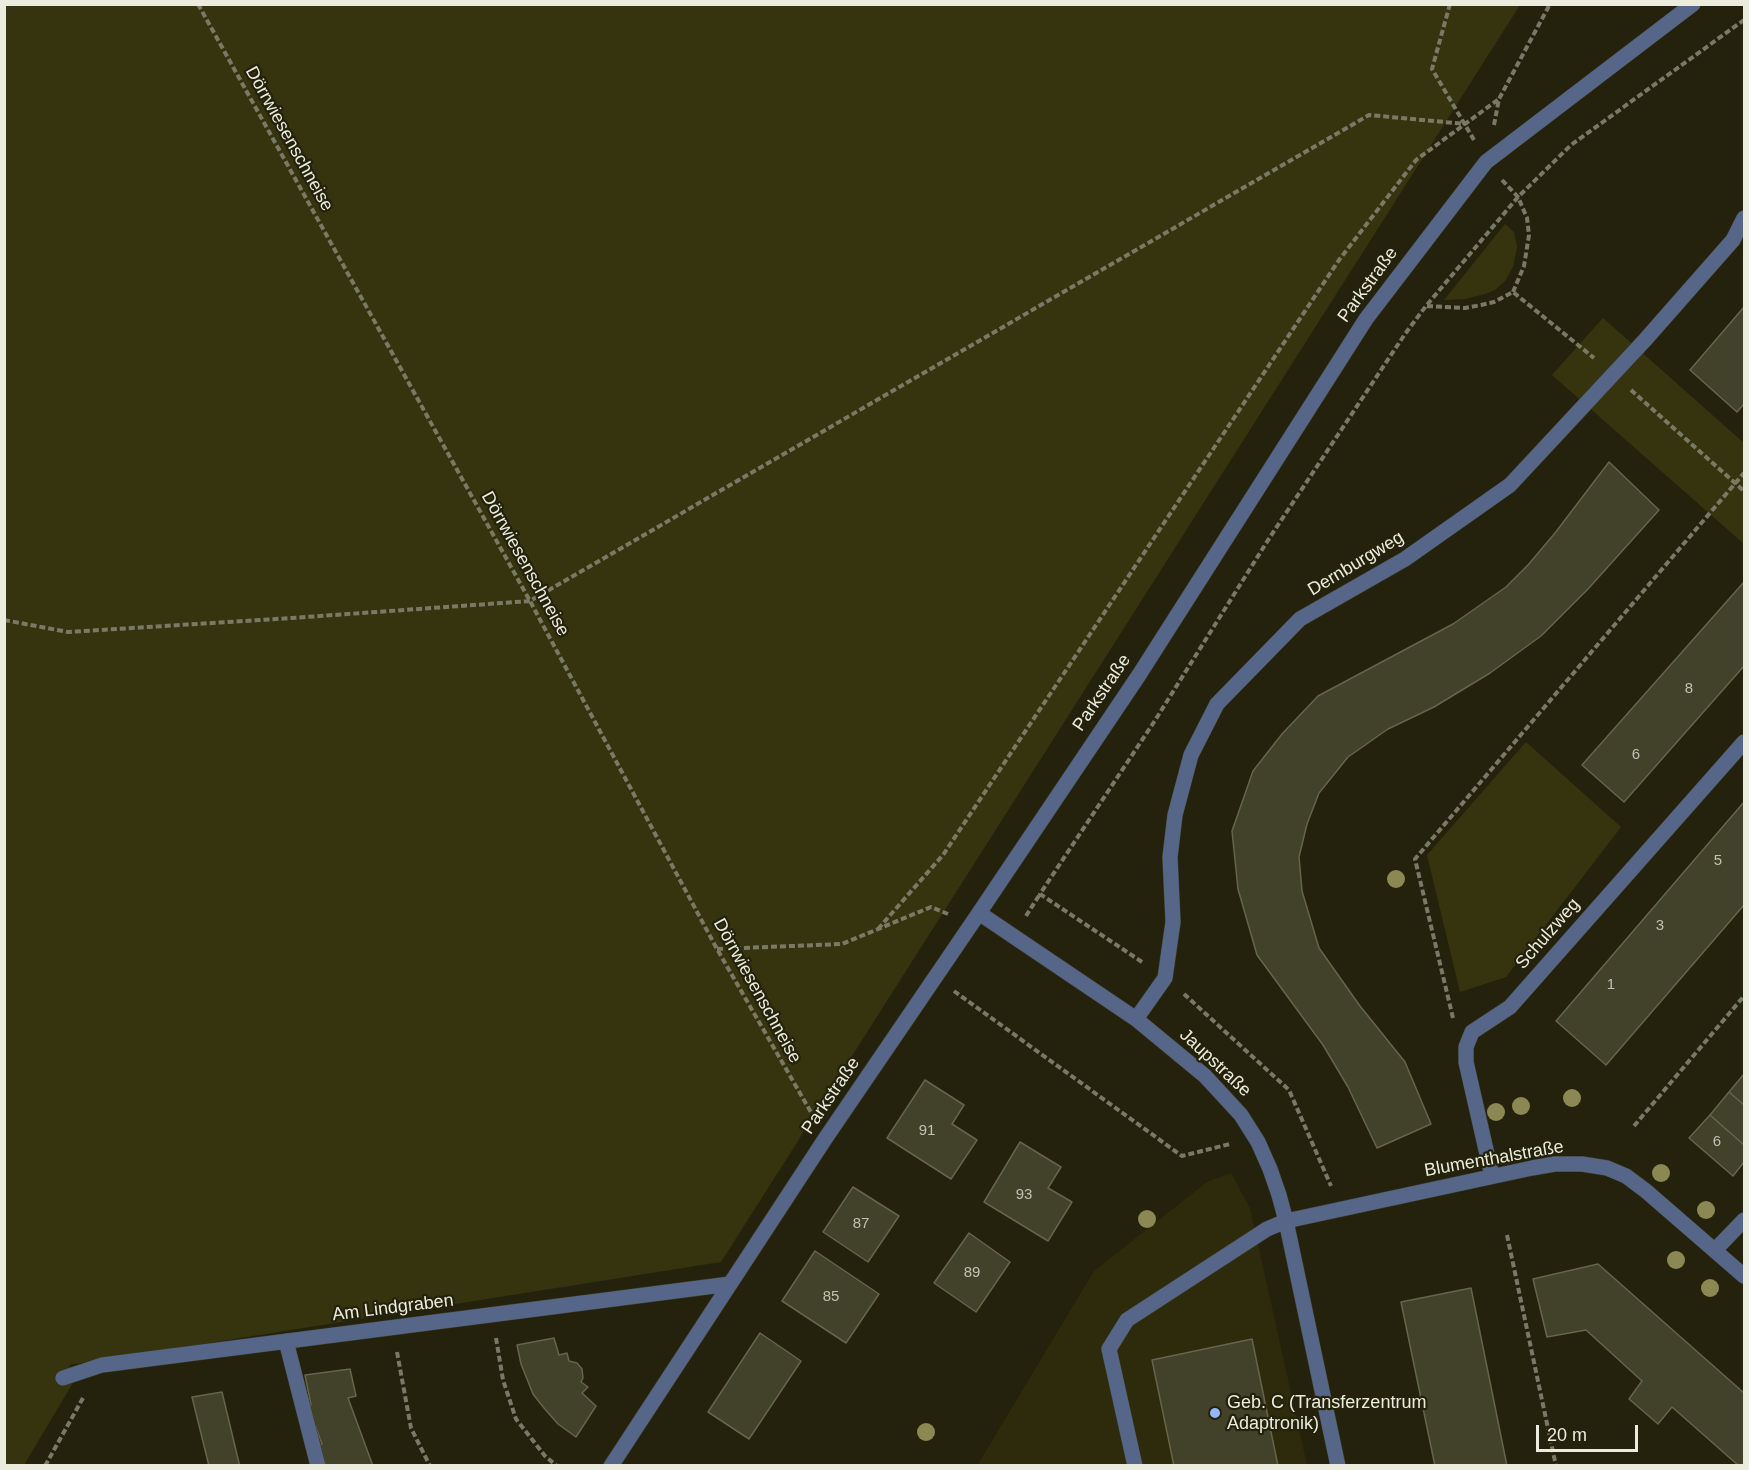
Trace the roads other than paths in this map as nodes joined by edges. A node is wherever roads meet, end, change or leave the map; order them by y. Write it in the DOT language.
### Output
graph roads {
  1 [pos="1693,4"];
  2 [pos="1744,218"];
  3 [pos="1744,742"];
  4 [pos="975,919"];
  5 [pos="1136,1019"];
  6 [pos="1492,1176"];
  7 [pos="1744,1220"];
  8 [pos="1286,1221"];
  9 [pos="1715,1250"];
  10 [pos="1744,1276"];
  11 [pos="730,1284"];
  12 [pos="286,1341"];
  13 [pos="63,1378"];
  14 [pos="318,1466"];
  15 [pos="611,1466"];
  16 [pos="1135,1466"];
  17 [pos="1338,1466"];
  1 -- 4 [label="street, Parkstraße"];
  2 -- 5 [label="street, Dernburgweg"];
  3 -- 6 [label="street, Schulzweg"];
  4 -- 5 [label="street, Jaupstraße"];
  4 -- 11 [label="street, Parkstraße"];
  5 -- 8 [label="street, Jaupstraße"];
  6 -- 8 [label="street, Blumenthalstraße"];
  6 -- 9 [label="street, Blumenthalstraße"];
  7 -- 9 [label="street"];
  8 -- 16 [label="street, Blumenthalstraße"];
  8 -- 17 [label="street, Jaupstraße"];
  9 -- 10 [label="street, Blumenthalstraße"];
  11 -- 12 [label="street, Am Lindgraben"];
  11 -- 15 [label="street, Parkstraße"];
  12 -- 13 [label="street, Am Lindgraben"];
  12 -- 14 [label="street"];
}
